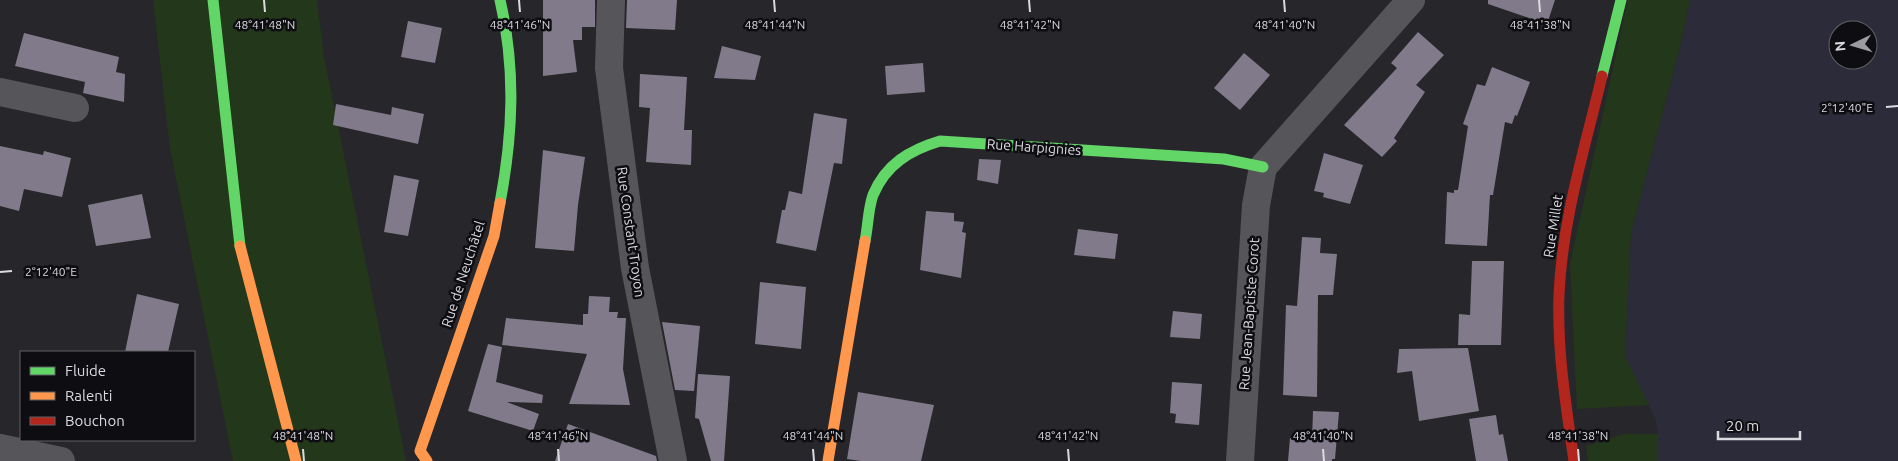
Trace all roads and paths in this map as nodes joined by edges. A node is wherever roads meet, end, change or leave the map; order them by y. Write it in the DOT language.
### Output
graph roads {
  1 [pos="213,0"];
  2 [pos="500,0"];
  3 [pos="611,0"];
  4 [pos="1411,0"];
  5 [pos="1621,0"];
  6 [pos="0,92"];
  7 [pos="75,108"];
  8 [pos="1263,167"];
  9 [pos="0,448"];
  10 [pos="61,461"];
  11 [pos="296,461"];
  12 [pos="427,461"];
  13 [pos="673,461"];
  14 [pos="828,461"];
  15 [pos="1240,461"];
  16 [pos="1574,461"];
  1 -- 11 [label="street"];
  2 -- 12 [label="street, Rue de Neuchâtel"];
  3 -- 13 [label="street, Rue Constant Troyon"];
  4 -- 8 [label="street"];
  5 -- 16 [label="street, Rue Millet"];
  6 -- 7 [label="street"];
  8 -- 14 [label="street, Rue Harpignies"];
  8 -- 15 [label="street, Rue Jean-Baptiste Corot"];
  9 -- 10 [label="street"];
}
